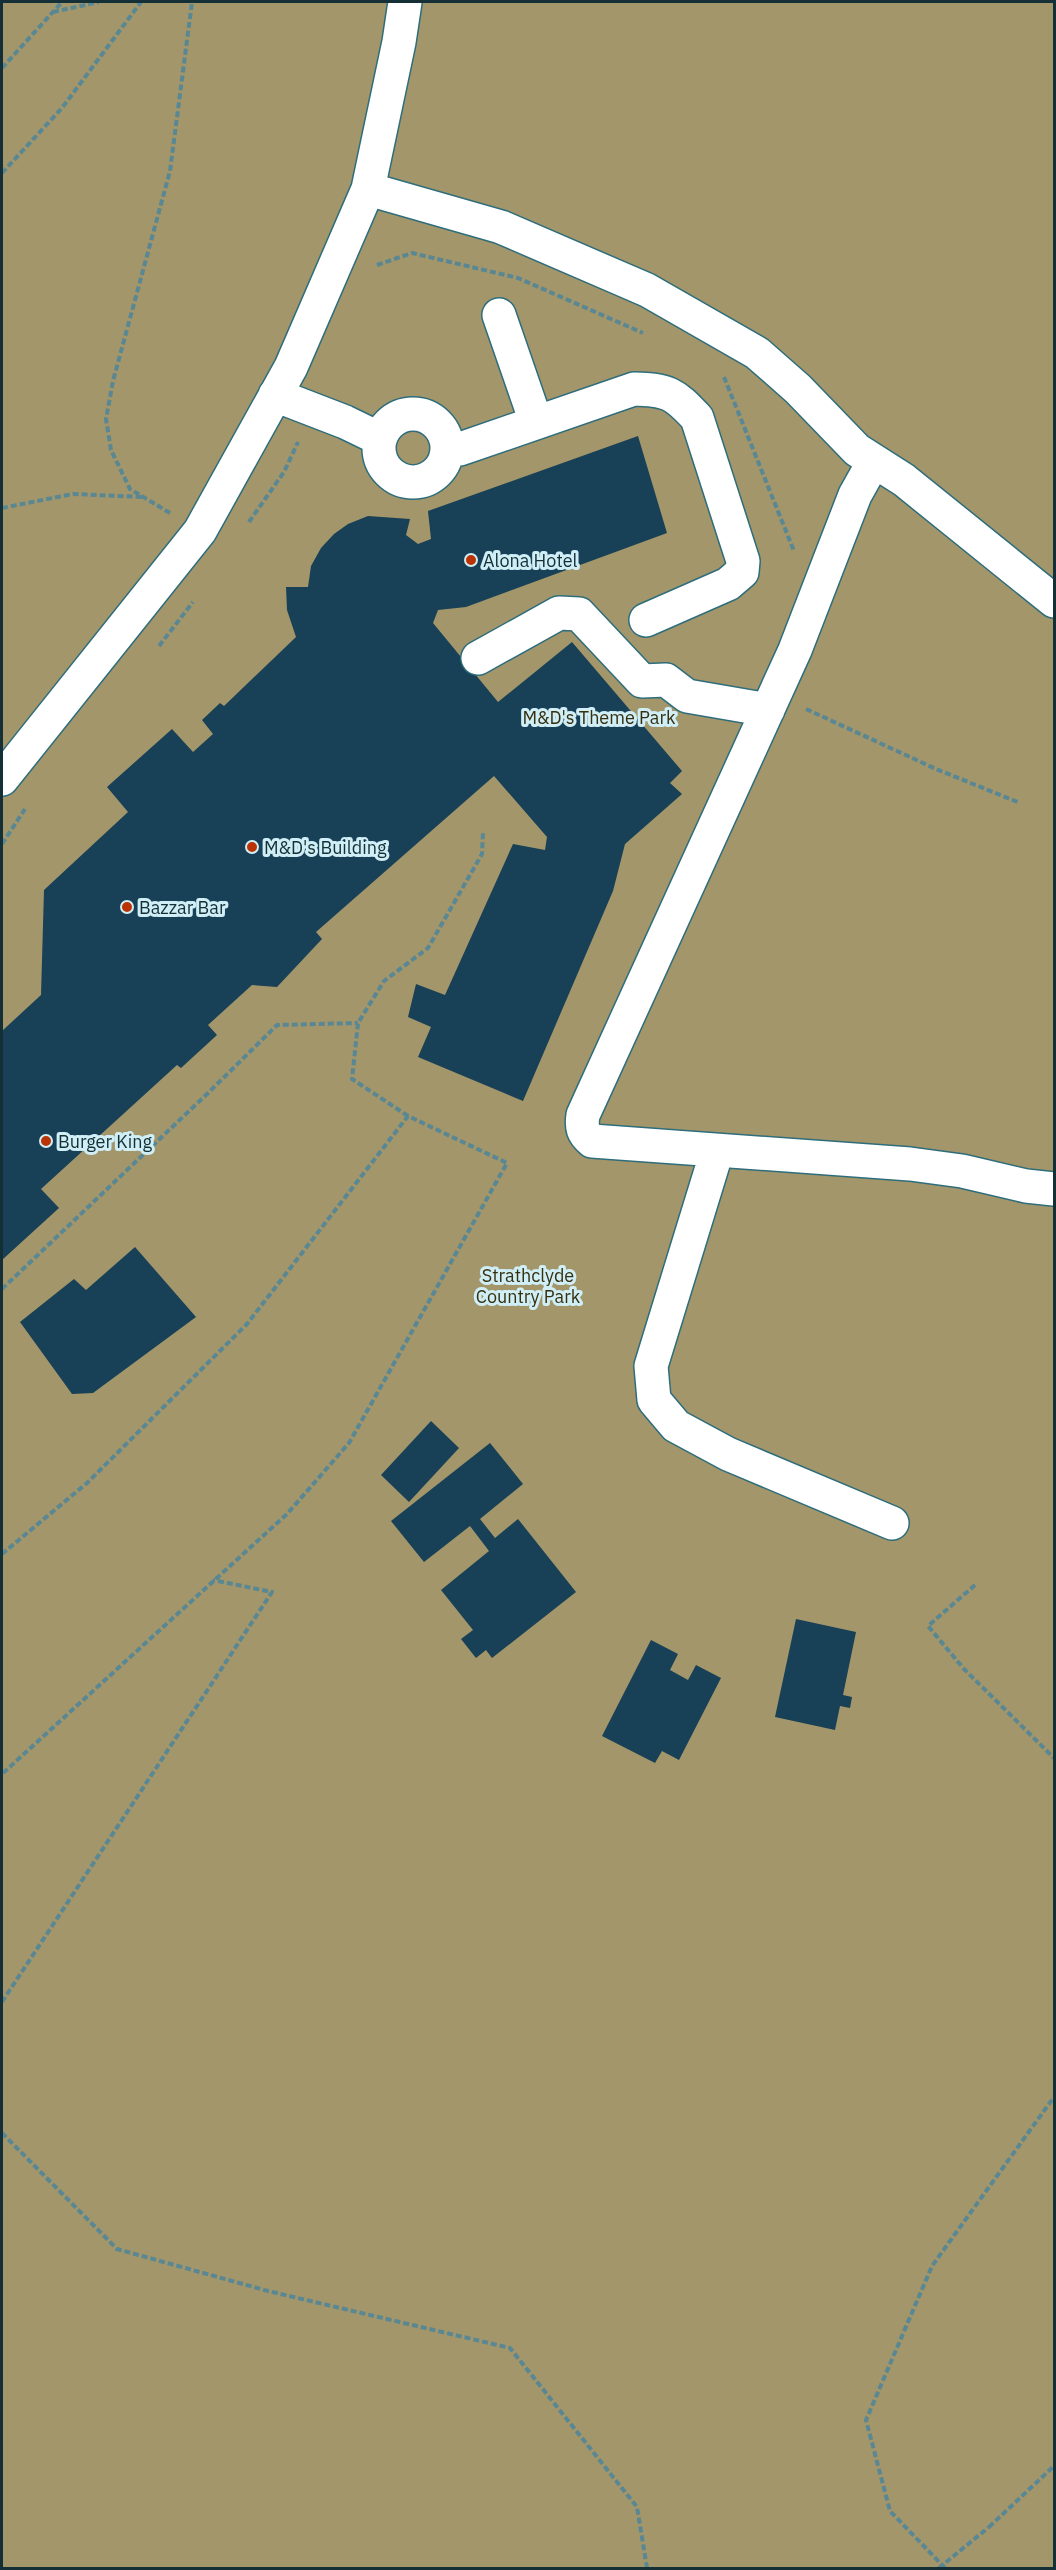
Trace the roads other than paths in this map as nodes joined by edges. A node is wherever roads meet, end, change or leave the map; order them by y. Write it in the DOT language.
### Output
graph roads {
  1 [pos="405,2"];
  2 [pos="368,189"];
  3 [pos="499,315"];
  4 [pos="275,395"];
  5 [pos="536,422"];
  6 [pos="380,439"];
  7 [pos="447,448"];
  8 [pos="874,461"];
  9 [pos="1054,601"];
  10 [pos="646,620"];
  11 [pos="478,658"];
  12 [pos="771,702"];
  13 [pos="2,779"];
  14 [pos="717,1151"];
  15 [pos="1054,1190"];
  16 [pos="891,1522"];
  1 -- 2 [label="street"];
  2 -- 4 [label="street"];
  2 -- 8 [label="street"];
  3 -- 5 [label="street"];
  4 -- 6 [label="street"];
  4 -- 13 [label="street"];
  5 -- 7 [label="street"];
  5 -- 10 [label="street"];
  6 -- 7 [label="street"];
  6 -- 7 [label="street"];
  8 -- 9 [label="street"];
  8 -- 12 [label="street"];
  11 -- 12 [label="street"];
  12 -- 14 [label="street"];
  14 -- 15 [label="street"];
  14 -- 16 [label="street"];
}
